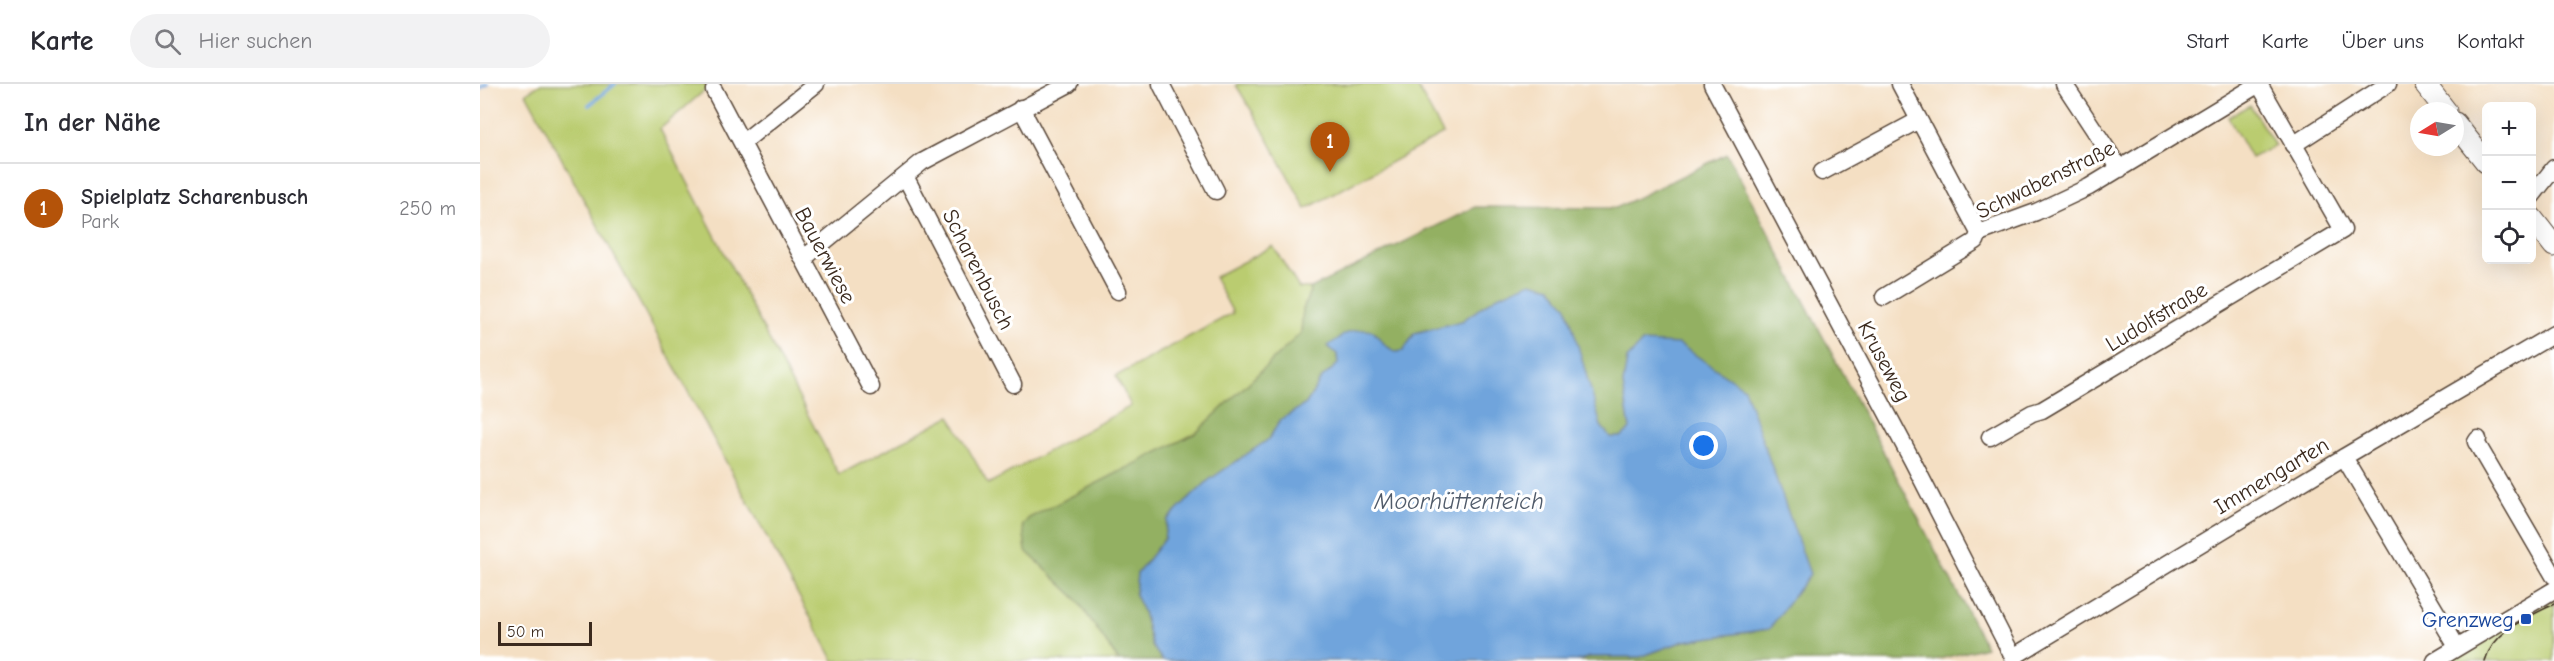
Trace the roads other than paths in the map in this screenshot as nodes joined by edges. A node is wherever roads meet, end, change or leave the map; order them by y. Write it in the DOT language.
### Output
graph roads {
  1 [pos="816,84"];
  2 [pos="1069,84"];
  3 [pos="1161,84"];
  4 [pos="1712,84"];
  5 [pos="1900,84"];
  6 [pos="2064,84"];
  7 [pos="2259,84"];
  8 [pos="2388,84"];
  9 [pos="2425,84"];
  10 [pos="714,90"];
  11 [pos="2439,102"];
  12 [pos="1021,108"];
  13 [pos="1919,120"];
  14 [pos="2464,134"];
  15 [pos="742,143"];
  16 [pos="2293,145"];
  17 [pos="2482,156"];
  18 [pos="2120,168"];
  19 [pos="2554,168"];
  20 [pos="1822,172"];
  21 [pos="905,176"];
  22 [pos="1216,190"];
  23 [pos="2536,191"];
  24 [pos="2536,223"];
  25 [pos="1979,233"];
  26 [pos="2554,246"];
  27 [pos="803,259"];
  28 [pos="1118,291"];
  29 [pos="1884,297"];
  30 [pos="2554,334"];
  31 [pos="1013,384"];
  32 [pos="871,387"];
  33 [pos="1990,437"];
  34 [pos="2478,439"];
  35 [pos="2344,457"];
  36 [pos="2554,576"];
  37 [pos="2554,590"];
  38 [pos="2457,647"];
  39 [pos="2014,659"];
  40 [pos="2434,661"];
  1 -- 15 [label="street"];
  2 -- 12 [label="street"];
  3 -- 22 [label="street"];
  4 -- 39 [label="street, Kruseweg"];
  5 -- 13 [label="street"];
  6 -- 18 [label="street"];
  7 -- 16 [label="street"];
  7 -- 18 [label="street, Schwabenstraße"];
  8 -- 16 [label="street"];
  9 -- 11 [label="main road"];
  10 -- 15 [label="street, Bauerwiese"];
  12 -- 21 [label="street"];
  12 -- 28 [label="street"];
  13 -- 20 [label="street"];
  13 -- 25 [label="street"];
  14 -- 17 [label="main road"];
  15 -- 27 [label="street, Bauerwiese"];
  16 -- 33 [label="street, Ludolfstraße"];
  18 -- 25 [label="street, Schwabenstraße"];
  19 -- 23 [label="street"];
  21 -- 27 [label="street"];
  21 -- 31 [label="street, Scharenbusch"];
  24 -- 26 [label="main road"];
  25 -- 29 [label="street, Schwabenstraße"];
  27 -- 32 [label="street, Bauerwiese"];
  30 -- 35 [label="street, Immengarten"];
  34 -- 36 [label="street"];
  35 -- 38 [label="street"];
  35 -- 39 [label="street, Immengarten"];
  37 -- 38 [label="street"];
  38 -- 40 [label="street"];
}
